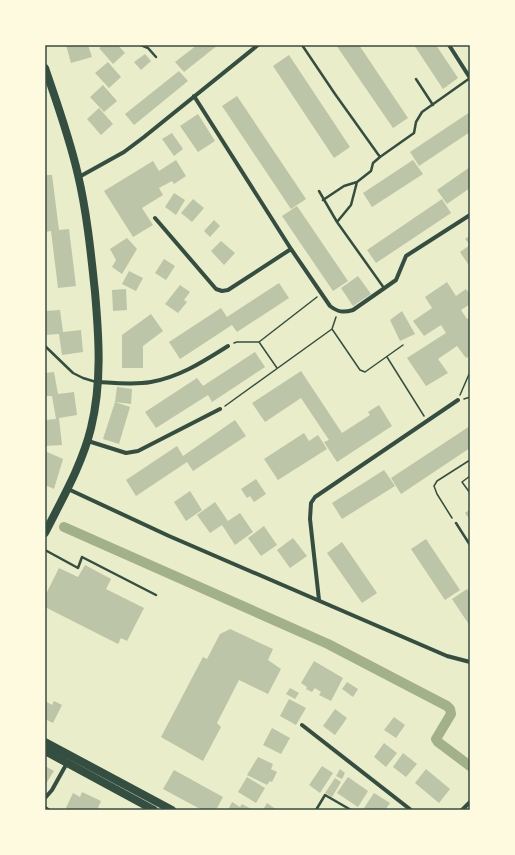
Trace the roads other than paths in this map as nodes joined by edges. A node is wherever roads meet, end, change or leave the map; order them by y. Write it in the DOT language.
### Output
graph roads {
  1 [pos="141,45"];
  2 [pos="258,45"];
  3 [pos="302,45"];
  4 [pos="449,45"];
  5 [pos="156,57"];
  6 [pos="45,68"];
  7 [pos="470,78"];
  8 [pos="416,79"];
  9 [pos="194,96"];
  10 [pos="433,105"];
  11 [pos="380,157"];
  12 [pos="79,177"];
  13 [pos="357,182"];
  14 [pos="319,191"];
  15 [pos="324,200"];
  16 [pos="470,215"];
  17 [pos="155,218"];
  18 [pos="337,222"];
  19 [pos="291,249"];
  20 [pos="384,288"];
  21 [pos="45,346"];
  22 [pos="228,346"];
  23 [pos="99,382"];
  24 [pos="458,400"];
  25 [pos="220,409"];
  26 [pos="87,440"];
  27 [pos="68,489"];
  28 [pos="456,523"];
  29 [pos="45,533"];
  30 [pos="470,545"];
  31 [pos="45,550"];
  32 [pos="156,596"];
  33 [pos="319,600"];
  34 [pos="470,662"];
  35 [pos="302,725"];
  36 [pos="45,742"];
  37 [pos="45,751"];
  38 [pos="67,763"];
  39 [pos="45,798"];
  40 [pos="470,802"];
  41 [pos="45,808"];
  42 [pos="48,810"];
  43 [pos="154,810"];
  44 [pos="172,810"];
  45 [pos="316,810"];
  46 [pos="351,810"];
  47 [pos="411,810"];
  48 [pos="462,810"];
  1 -- 5 [label="lane"];
  2 -- 9 [label="street"];
  3 -- 11 [label="lane"];
  4 -- 7 [label="street"];
  6 -- 12 [label="main road"];
  7 -- 10 [label="lane"];
  8 -- 10 [label="lane"];
  9 -- 12 [label="street"];
  9 -- 19 [label="street"];
  10 -- 11 [label="lane"];
  11 -- 13 [label="lane"];
  12 -- 23 [label="main road"];
  13 -- 15 [label="lane"];
  13 -- 18 [label="lane"];
  14 -- 15 [label="lane"];
  15 -- 18 [label="lane"];
  16 -- 20 [label="street"];
  17 -- 19 [label="street"];
  18 -- 20 [label="lane"];
  19 -- 20 [label="street"];
  21 -- 23 [label="lane"];
  22 -- 23 [label="street"];
  23 -- 26 [label="main road"];
  24 -- 33 [label="street"];
  25 -- 26 [label="street"];
  26 -- 27 [label="main road"];
  27 -- 29 [label="main road"];
  27 -- 33 [label="street"];
  28 -- 30 [label="lane"];
  31 -- 32 [label="lane"];
  33 -- 34 [label="street"];
  35 -- 47 [label="street"];
  36 -- 44 [label="main road"];
  37 -- 38 [label="main road"];
  38 -- 39 [label="street"];
  38 -- 43 [label="main road"];
  40 -- 48 [label="street"];
  41 -- 42 [label="street"];
  45 -- 46 [label="lane"];
}
